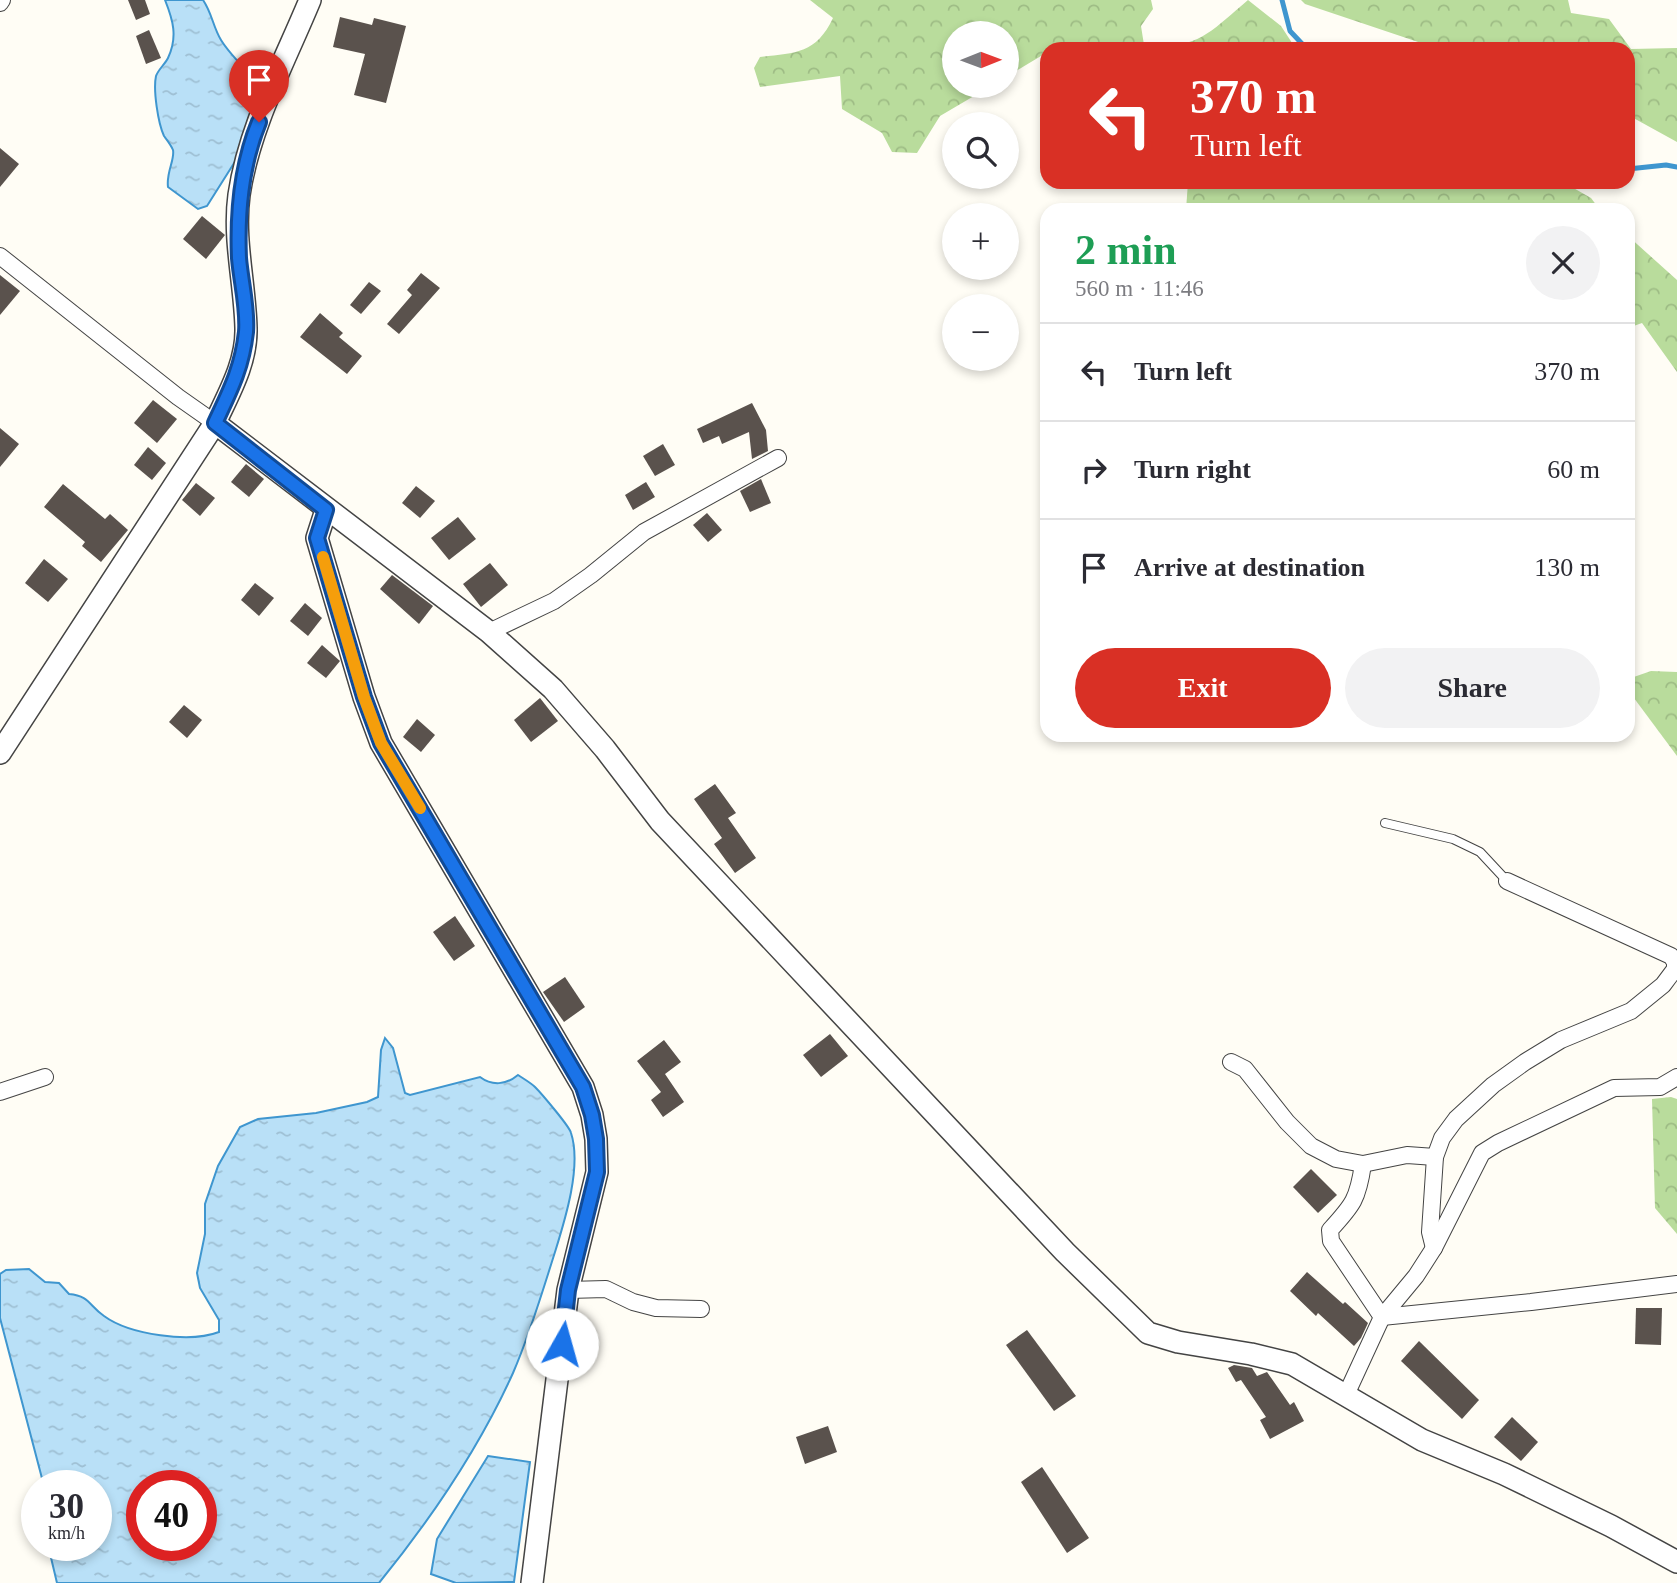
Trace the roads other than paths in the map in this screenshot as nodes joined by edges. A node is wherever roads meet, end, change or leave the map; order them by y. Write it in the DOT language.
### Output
graph roads {
  1 [pos="310,0"];
  2 [pos="0,256"];
  3 [pos="215,423"];
  4 [pos="778,458"];
  5 [pos="326,510"];
  6 [pos="489,632"];
  7 [pos="0,753"];
  8 [pos="1385,823"];
  9 [pos="1507,881"];
  10 [pos="1231,1062"];
  11 [pos="44,1077"];
  12 [pos="1677,1077"];
  13 [pos="0,1092"];
  14 [pos="1435,1157"];
  15 [pos="1363,1164"];
  16 [pos="1434,1248"];
  17 [pos="1677,1284"];
  18 [pos="568,1290"];
  19 [pos="701,1309"];
  20 [pos="1382,1317"];
  21 [pos="1346,1395"];
  22 [pos="1677,1562"];
  23 [pos="533,1583"];
  1 -- 3 [label="street"];
  2 -- 3 [label="street"];
  3 -- 5 [label="street"];
  3 -- 7 [label="street"];
  4 -- 6 [label="street"];
  5 -- 6 [label="street"];
  5 -- 18 [label="street"];
  6 -- 21 [label="street"];
  8 -- 9 [label="lane"];
  9 -- 14 [label="street"];
  10 -- 15 [label="street"];
  11 -- 13 [label="street"];
  12 -- 16 [label="street"];
  14 -- 15 [label="street"];
  14 -- 16 [label="street"];
  15 -- 20 [label="street"];
  16 -- 20 [label="street"];
  17 -- 20 [label="street"];
  18 -- 19 [label="street"];
  18 -- 23 [label="street"];
  20 -- 21 [label="street"];
  21 -- 22 [label="street"];
}
